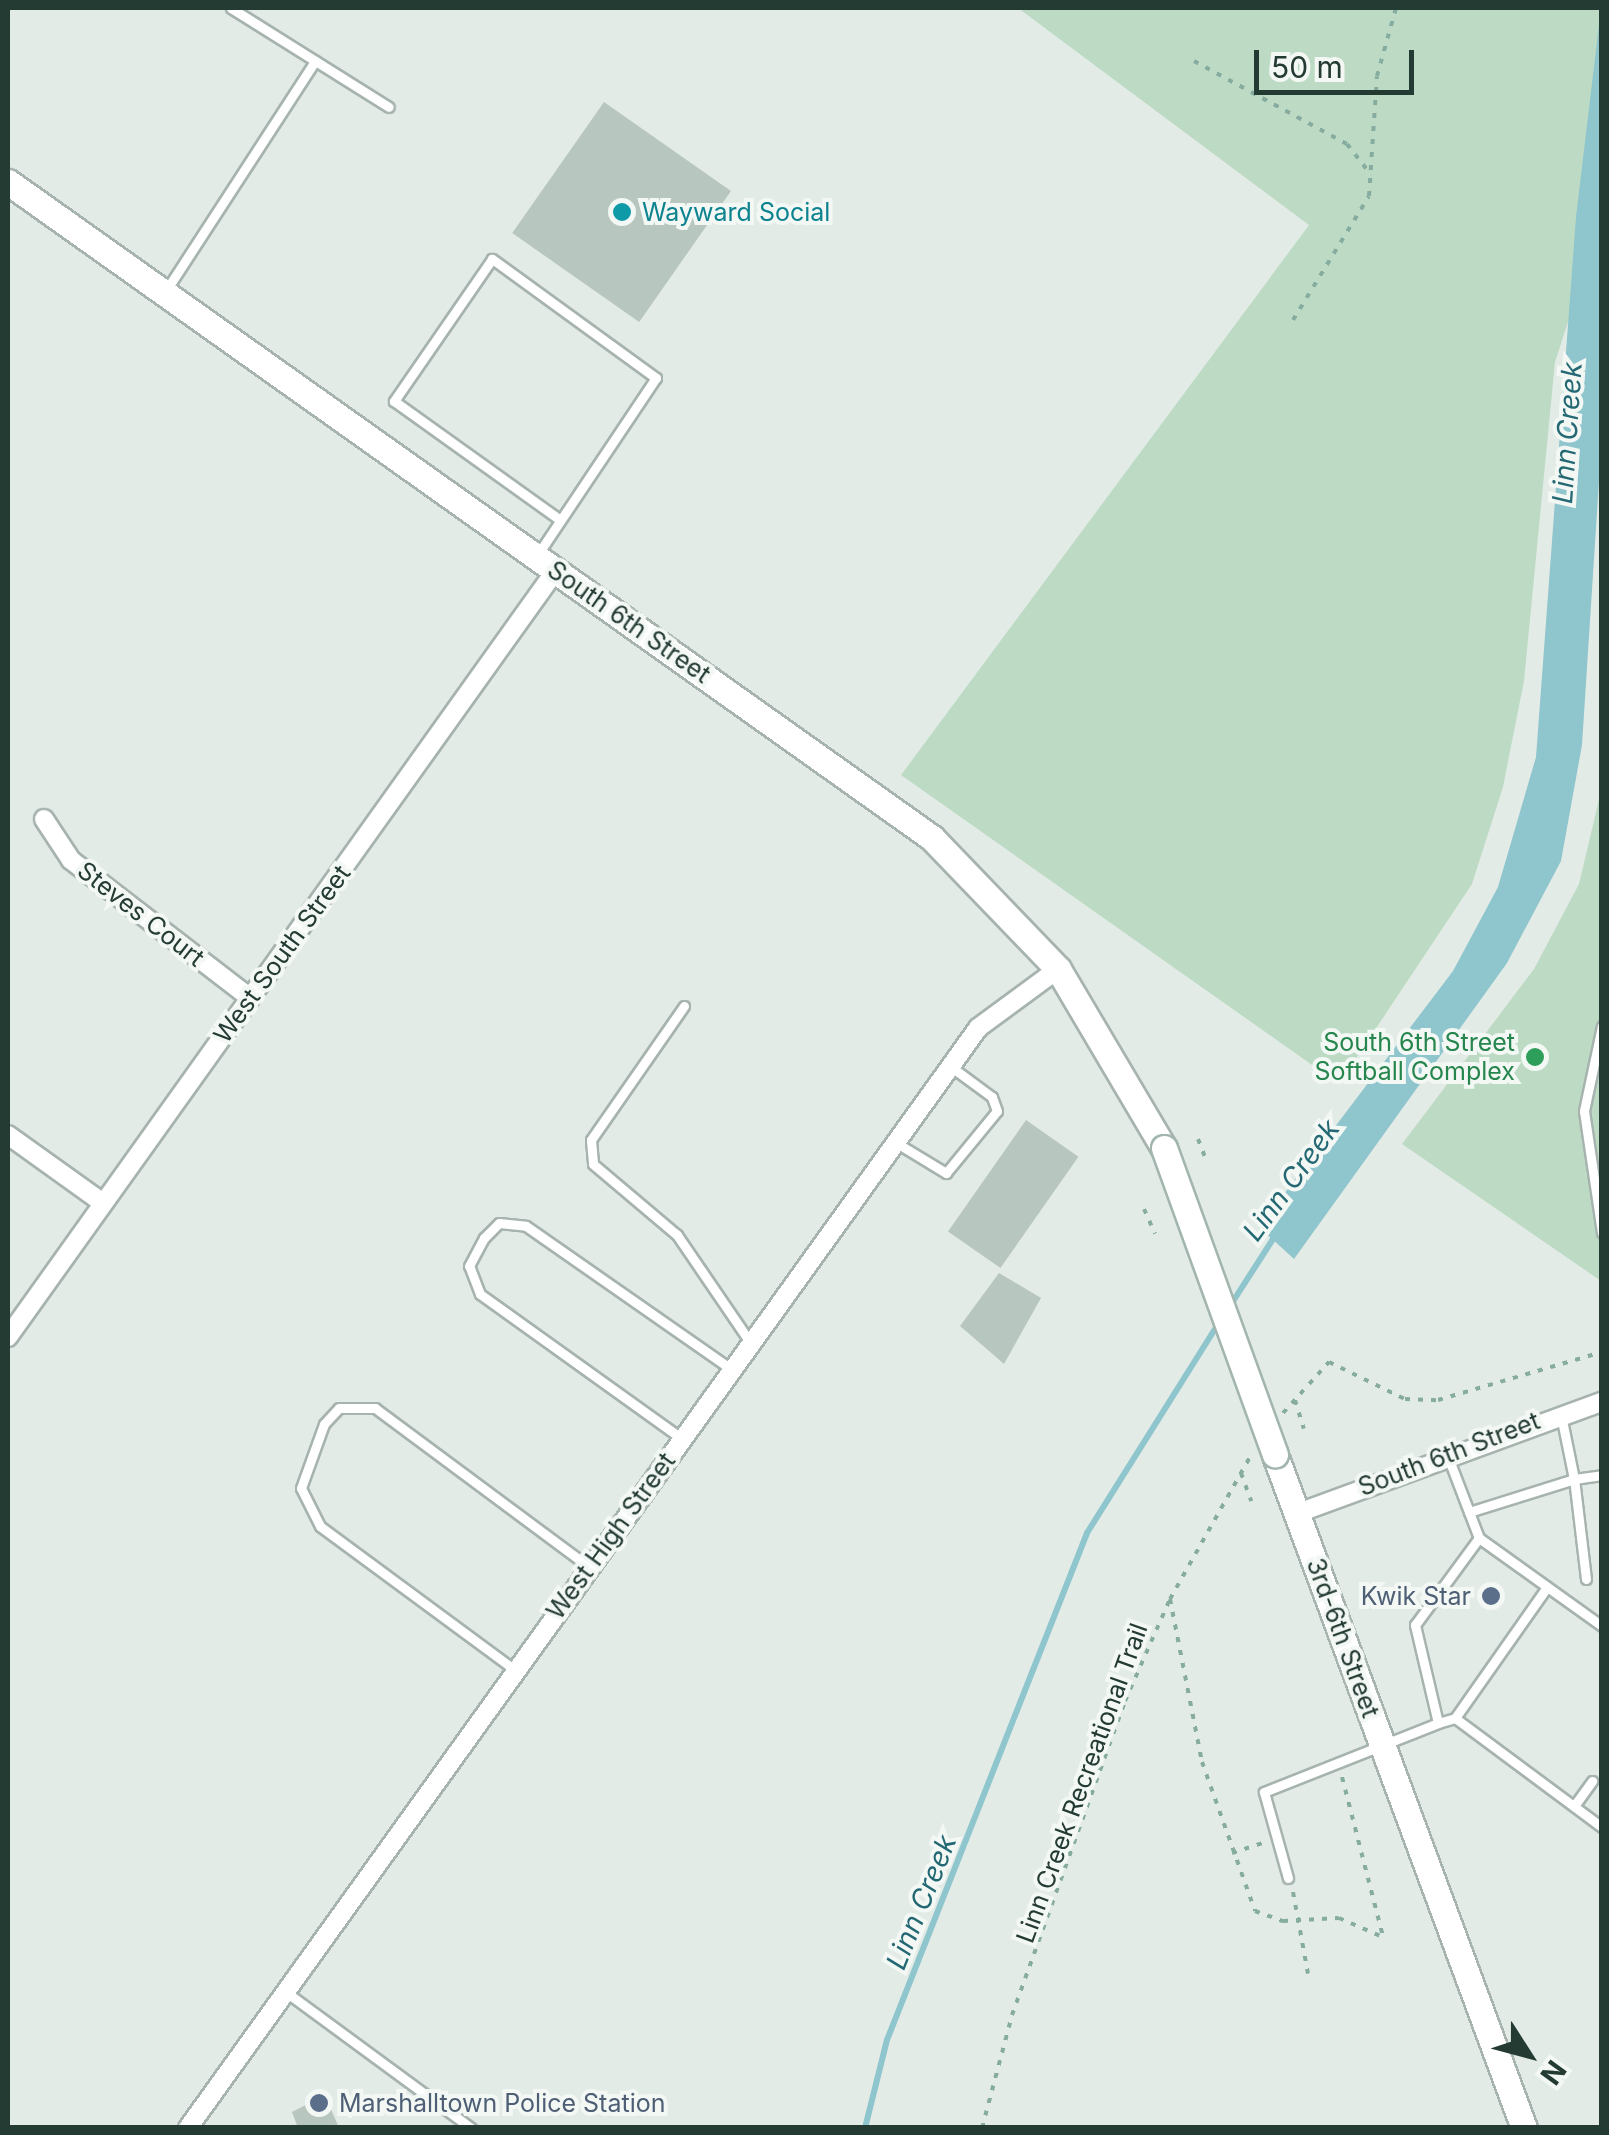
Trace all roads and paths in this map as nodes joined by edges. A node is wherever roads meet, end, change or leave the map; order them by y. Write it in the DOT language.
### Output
graph roads {
  1 [pos="231,8"];
  2 [pos="1396,8"];
  3 [pos="315,60"];
  4 [pos="1194,61"];
  5 [pos="389,108"];
  6 [pos="1371,175"];
  7 [pos="8,182"];
  8 [pos="164,293"];
  9 [pos="1293,320"];
  10 [pos="560,520"];
  11 [pos="547,564"];
  12 [pos="44,818"];
  13 [pos="1058,969"];
  14 [pos="250,998"];
  15 [pos="684,1006"];
  16 [pos="1602,1026"];
  17 [pos="950,1066"];
  18 [pos="8,1135"];
  19 [pos="1198,1139"];
  20 [pos="895,1142"];
  21 [pos="1164,1148"];
  22 [pos="1208,1162"];
  23 [pos="104,1203"];
  24 [pos="1144,1209"];
  25 [pos="1602,1233"];
  26 [pos="1154,1234"];
  27 [pos="8,1337"];
  28 [pos="750,1342"];
  29 [pos="1602,1352"];
  30 [pos="731,1369"];
  31 [pos="1295,1398"];
  32 [pos="1602,1402"];
  33 [pos="1560,1412"];
  34 [pos="1273,1426"];
  35 [pos="1304,1429"];
  36 [pos="681,1438"];
  37 [pos="1269,1448"];
  38 [pos="1448,1454"];
  39 [pos="1240,1472"];
  40 [pos="1602,1475"];
  41 [pos="1574,1479"];
  42 [pos="1252,1501"];
  43 [pos="1469,1512"];
  44 [pos="1298,1513"];
  45 [pos="1479,1538"];
  46 [pos="589,1567"];
  47 [pos="1586,1579"];
  48 [pos="1547,1587"];
  49 [pos="1170,1599"];
  50 [pos="1602,1626"];
  51 [pos="515,1670"];
  52 [pos="1455,1718"];
  53 [pos="1438,1722"];
  54 [pos="1381,1742"];
  55 [pos="1337,1759"];
  56 [pos="1592,1781"];
  57 [pos="1574,1806"];
  58 [pos="1602,1827"];
  59 [pos="1274,1838"];
  60 [pos="1232,1853"];
  61 [pos="1288,1878"];
  62 [pos="1300,1918"];
  63 [pos="1308,1974"];
  64 [pos="286,1992"];
  65 [pos="188,2128"];
  66 [pos="471,2128"];
  67 [pos="982,2128"];
  68 [pos="1524,2128"];
  1 -- 3 [label="lane"];
  2 -- 6 [label="path"];
  3 -- 5 [label="lane"];
  3 -- 8 [label="lane"];
  4 -- 6 [label="path"];
  6 -- 9 [label="path"];
  7 -- 8 [label="main road, South 6th Street"];
  8 -- 11 [label="main road, South 6th Street"];
  10 -- 10 [label="lane"];
  10 -- 11 [label="lane"];
  11 -- 13 [label="main road, South 6th Street"];
  11 -- 14 [label="street, West South Street"];
  12 -- 14 [label="street, Steves Court"];
  13 -- 17 [label="street, West High Street"];
  13 -- 21 [label="main road, South 6th Street"];
  14 -- 23 [label="street, West South Street"];
  15 -- 28 [label="lane"];
  16 -- 25 [label="lane"];
  17 -- 20 [label="street, West High Street"];
  17 -- 20 [label="lane"];
  18 -- 23 [label="street"];
  19 -- 22 [label="path"];
  20 -- 28 [label="street, West High Street"];
  21 -- 37 [label="main road, 3rd-6th Street, bridge"];
  23 -- 27 [label="street, West South Street"];
  24 -- 26 [label="path"];
  28 -- 30 [label="street, West High Street"];
  29 -- 31 [label="path"];
  30 -- 36 [label="street, West High Street"];
  30 -- 36 [label="lane"];
  31 -- 34 [label="path"];
  31 -- 35 [label="path"];
  32 -- 33 [label="street, South 6th Street"];
  33 -- 38 [label="street, South 6th Street"];
  33 -- 41 [label="lane"];
  36 -- 46 [label="street, West High Street"];
  37 -- 39 [label="path, Linn Creek Recreational Trail"];
  37 -- 44 [label="main road, 3rd-6th Street"];
  38 -- 43 [label="lane"];
  38 -- 44 [label="street, South 6th Street"];
  39 -- 42 [label="path"];
  39 -- 49 [label="path, Linn Creek Recreational Trail"];
  40 -- 41 [label="lane"];
  41 -- 43 [label="lane"];
  41 -- 47 [label="lane"];
  43 -- 45 [label="lane"];
  44 -- 54 [label="main road, 3rd-6th Street"];
  45 -- 48 [label="lane"];
  45 -- 53 [label="lane"];
  46 -- 51 [label="street, West High Street"];
  46 -- 51 [label="lane"];
  48 -- 50 [label="lane"];
  48 -- 52 [label="lane"];
  49 -- 60 [label="path"];
  49 -- 67 [label="path, Linn Creek Recreational Trail"];
  51 -- 64 [label="street, West High Street"];
  52 -- 53 [label="lane"];
  52 -- 57 [label="lane"];
  53 -- 54 [label="lane"];
  54 -- 55 [label="lane"];
  54 -- 68 [label="main road, 3rd-6th Street"];
  55 -- 59 [label="lane"];
  55 -- 62 [label="path"];
  56 -- 57 [label="lane"];
  57 -- 58 [label="lane"];
  59 -- 60 [label="path"];
  59 -- 61 [label="lane"];
  60 -- 62 [label="path"];
  61 -- 62 [label="path"];
  62 -- 63 [label="path"];
  64 -- 65 [label="street, West High Street"];
  64 -- 66 [label="lane"];
}
